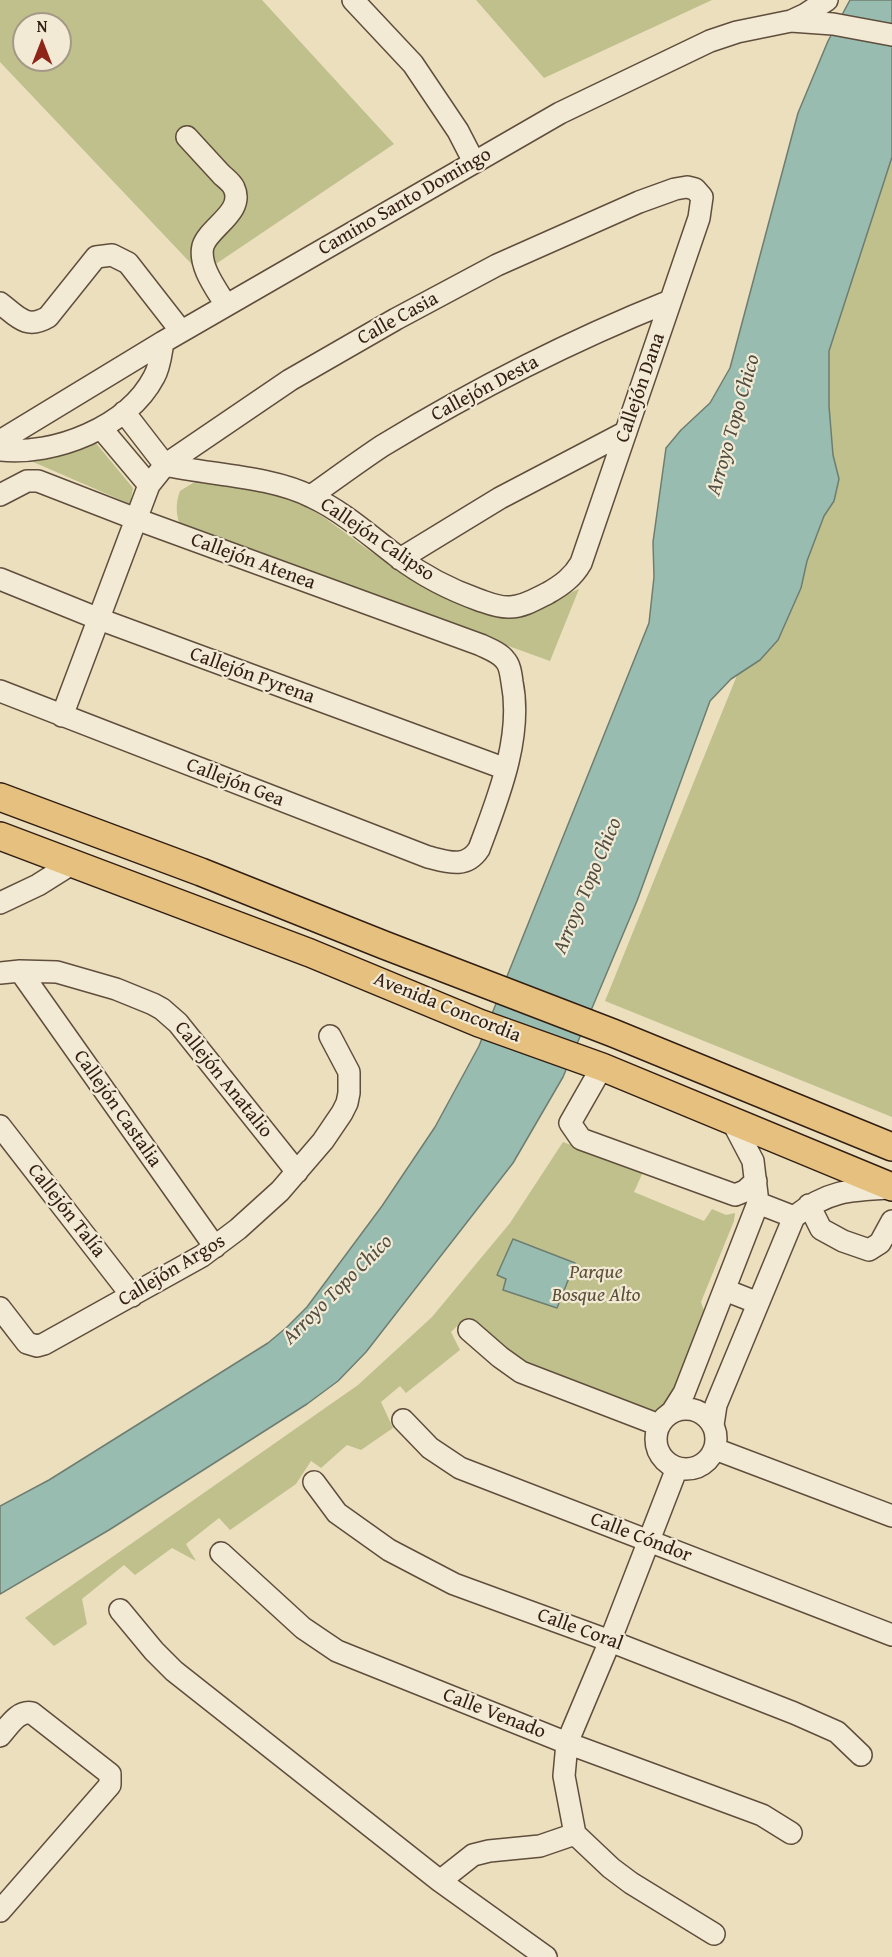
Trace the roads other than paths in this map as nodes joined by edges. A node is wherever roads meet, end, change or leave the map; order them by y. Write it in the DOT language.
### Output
graph roads {
  1 [pos="353,0"];
  2 [pos="826,0"];
  3 [pos="790,21"];
  4 [pos="892,35"];
  5 [pos="187,137"];
  6 [pos="474,162"];
  7 [pos="702,197"];
  8 [pos="670,301"];
  9 [pos="0,303"];
  10 [pos="226,305"];
  11 [pos="172,336"];
  12 [pos="124,412"];
  13 [pos="101,428"];
  14 [pos="626,432"];
  15 [pos="0,441"];
  16 [pos="0,450"];
  17 [pos="165,465"];
  18 [pos="149,485"];
  19 [pos="0,495"];
  20 [pos="311,496"];
  21 [pos="136,519"];
  22 [pos="400,559"];
  23 [pos="573,575"];
  24 [pos="0,579"];
  25 [pos="99,619"];
  26 [pos="0,692"];
  27 [pos="62,716"];
  28 [pos="506,769"];
  29 [pos="0,797"];
  30 [pos="0,836"];
  31 [pos="73,863"];
  32 [pos="0,903"];
  33 [pos="10,972"];
  34 [pos="330,1036"];
  35 [pos="602,1067"];
  36 [pos="732,1122"];
  37 [pos="0,1126"];
  38 [pos="892,1147"];
  39 [pos="297,1172"];
  40 [pos="756,1181"];
  41 [pos="892,1188"];
  42 [pos="758,1203"];
  43 [pos="802,1211"];
  44 [pos="892,1221"];
  45 [pos="215,1247"];
  46 [pos="724,1290"];
  47 [pos="132,1296"];
  48 [pos="758,1303"];
  49 [pos="0,1308"];
  50 [pos="469,1330"];
  51 [pos="665,1419"];
  52 [pos="403,1420"];
  53 [pos="713,1425"];
  54 [pos="715,1449"];
  55 [pos="676,1468"];
  56 [pos="314,1482"];
  57 [pos="892,1516"];
  58 [pos="649,1540"];
  59 [pos="221,1553"];
  60 [pos="120,1610"];
  61 [pos="892,1635"];
  62 [pos="610,1641"];
  63 [pos="0,1736"];
  64 [pos="567,1743"];
  65 [pos="861,1755"];
  66 [pos="791,1833"];
  67 [pos="575,1834"];
  68 [pos="440,1881"];
  69 [pos="0,1911"];
  70 [pos="714,1934"];
  71 [pos="546,1957"];
  1 -- 6 [label="street"];
  2 -- 3 [label="street, Camino Santo Domingo"];
  3 -- 4 [label="street"];
  3 -- 6 [label="street, Camino Santo Domingo"];
  5 -- 10 [label="street"];
  6 -- 10 [label="street, Camino Santo Domingo"];
  7 -- 8 [label="street, Callejón Dana"];
  7 -- 17 [label="street, Calle Casia"];
  8 -- 14 [label="street, Callejón Dana"];
  8 -- 20 [label="street, Callejón Desta"];
  9 -- 11 [label="street"];
  10 -- 11 [label="street, Camino Santo Domingo"];
  11 -- 12 [label="street"];
  11 -- 15 [label="street, Camino Santo Domingo"];
  12 -- 13 [label="street"];
  12 -- 17 [label="street"];
  13 -- 16 [label="street"];
  13 -- 18 [label="street"];
  14 -- 22 [label="street"];
  14 -- 23 [label="street, Callejón Dana"];
  17 -- 18 [label="street, Calle Casia"];
  17 -- 20 [label="street, Callejón Calipso"];
  18 -- 21 [label="street, Calle Casia"];
  19 -- 21 [label="street, Callejón Atenea"];
  20 -- 22 [label="street, Callejón Calipso"];
  21 -- 25 [label="street, Calle Casia"];
  21 -- 28 [label="street, Callejón Atenea"];
  22 -- 23 [label="street, Callejón Calipso"];
  24 -- 25 [label="street, Callejón Pyrena"];
  25 -- 27 [label="street, Calle Casia"];
  25 -- 28 [label="street, Callejón Pyrena"];
  26 -- 27 [label="street, Callejón Gea"];
  27 -- 28 [label="street, Callejón Gea"];
  29 -- 38 [label="main road, Avenida Concordia"];
  30 -- 31 [label="main road, Avenida Concordia"];
  31 -- 32 [label="street"];
  31 -- 35 [label="main road, Avenida Concordia"];
  33 -- 39 [label="street, Callejón Anatalio"];
  33 -- 45 [label="street, Callejón Castalia"];
  34 -- 39 [label="street, Callejón Argos"];
  35 -- 36 [label="main road, Avenida Concordia"];
  35 -- 40 [label="street"];
  36 -- 40 [label="street"];
  36 -- 41 [label="main road, Avenida Concordia"];
  37 -- 47 [label="street, Callejón Talía"];
  39 -- 45 [label="street, Callejón Argos"];
  40 -- 42 [label="street"];
  41 -- 43 [label="street"];
  42 -- 43 [label="street"];
  42 -- 46 [label="street"];
  43 -- 44 [label="street"];
  43 -- 48 [label="street"];
  45 -- 47 [label="street, Callejón Argos"];
  46 -- 48 [label="street"];
  46 -- 51 [label="street"];
  47 -- 49 [label="street, Callejón Argos"];
  48 -- 53 [label="street"];
  50 -- 51 [label="street"];
  51 -- 53 [label="street"];
  51 -- 55 [label="street"];
  52 -- 58 [label="street, Calle Cóndor"];
  53 -- 54 [label="street"];
  54 -- 55 [label="street"];
  54 -- 57 [label="street"];
  55 -- 58 [label="street"];
  56 -- 62 [label="street, Calle Coral"];
  58 -- 61 [label="street, Calle Cóndor"];
  58 -- 62 [label="street"];
  59 -- 64 [label="street, Calle Venado"];
  60 -- 68 [label="street"];
  62 -- 64 [label="street"];
  62 -- 65 [label="street, Calle Coral"];
  63 -- 69 [label="street"];
  64 -- 66 [label="street, Calle Venado"];
  64 -- 67 [label="street"];
  67 -- 68 [label="street"];
  67 -- 70 [label="street"];
  68 -- 71 [label="street"];
}
